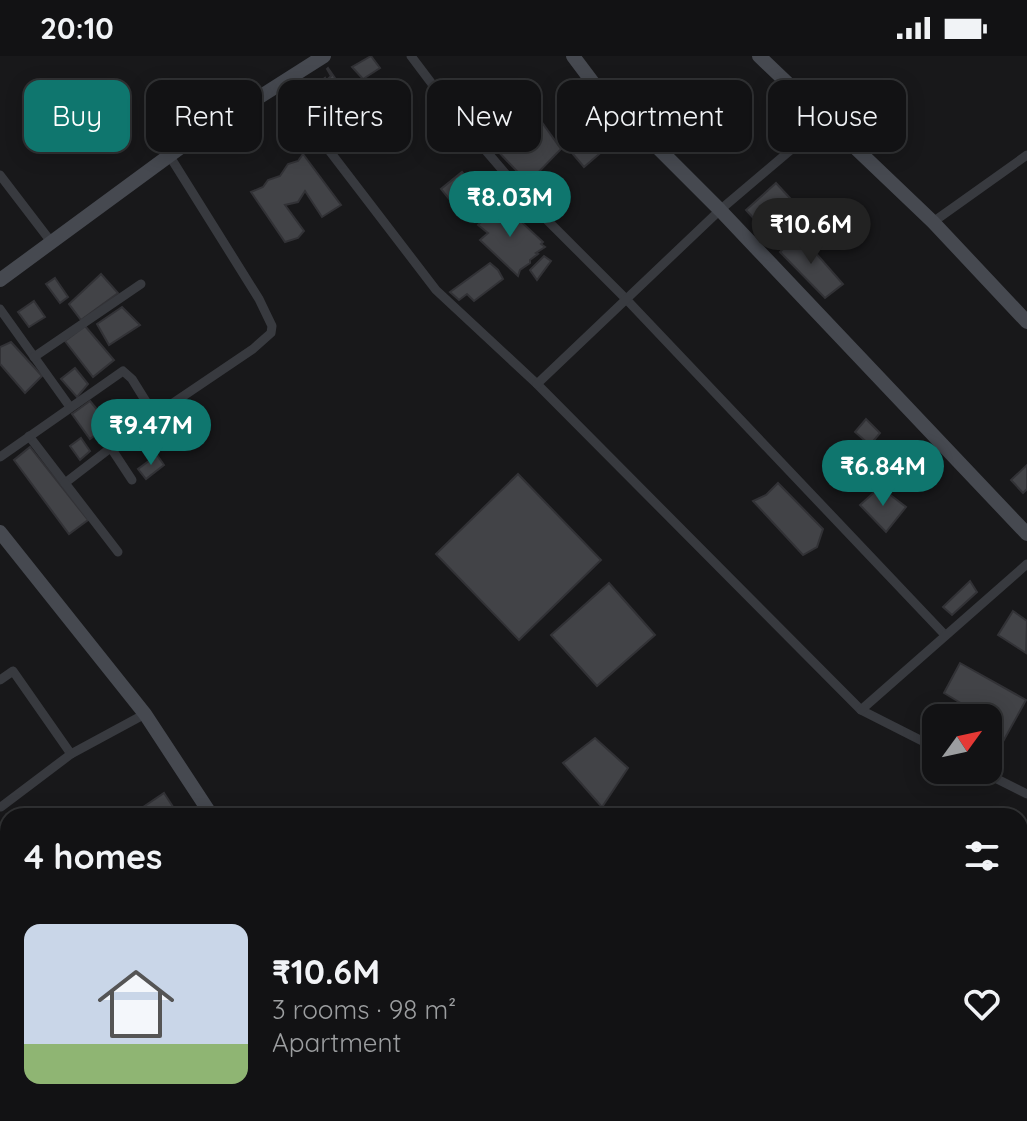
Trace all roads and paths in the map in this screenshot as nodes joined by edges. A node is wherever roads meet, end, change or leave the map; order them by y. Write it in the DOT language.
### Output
graph roads {
  1 [pos="324,56"];
  2 [pos="411,56"];
  3 [pos="573,56"];
  4 [pos="759,56"];
  5 [pos="287,80"];
  6 [pos="784,80"];
  7 [pos="278,86"];
  8 [pos="330,152"];
  9 [pos="788,152"];
  10 [pos="860,152"];
  11 [pos="169,155"];
  12 [pos="1027,155"];
  13 [pos="0,175"];
  14 [pos="720,210"];
  15 [pos="933,222"];
  16 [pos="52,243"];
  17 [pos="0,280"];
  18 [pos="141,284"];
  19 [pos="626,299"];
  20 [pos="0,309"];
  21 [pos="1027,322"];
  22 [pos="34,357"];
  23 [pos="537,384"];
  24 [pos="70,407"];
  25 [pos="155,416"];
  26 [pos="29,436"];
  27 [pos="111,448"];
  28 [pos="0,457"];
  29 [pos="132,480"];
  30 [pos="65,483"];
  31 [pos="0,532"];
  32 [pos="1027,534"];
  33 [pos="118,552"];
  34 [pos="1027,564"];
  35 [pos="945,635"];
  36 [pos="0,680"];
  37 [pos="861,710"];
  38 [pos="145,714"];
  39 [pos="922,741"];
  40 [pos="71,754"];
  41 [pos="1002,782"];
  42 [pos="1027,794"];
  43 [pos="1,807"];
  44 [pos="207,808"];
  1 -- 5 [label="street"];
  2 -- 19 [label="street"];
  3 -- 14 [label="street"];
  4 -- 6 [label="street"];
  7 -- 11 [label="street"];
  8 -- 23 [label="street"];
  9 -- 14 [label="street"];
  10 -- 15 [label="street"];
  11 -- 16 [label="street"];
  11 -- 25 [label="street"];
  12 -- 15 [label="street"];
  13 -- 16 [label="street"];
  14 -- 19 [label="street"];
  14 -- 32 [label="street"];
  15 -- 21 [label="street"];
  16 -- 17 [label="street"];
  18 -- 22 [label="street"];
  19 -- 23 [label="street"];
  19 -- 35 [label="street"];
  20 -- 22 [label="street"];
  22 -- 24 [label="street"];
  23 -- 37 [label="street"];
  24 -- 25 [label="street"];
  24 -- 26 [label="street"];
  25 -- 27 [label="street"];
  26 -- 28 [label="street"];
  26 -- 30 [label="street"];
  27 -- 29 [label="street"];
  27 -- 30 [label="street"];
  30 -- 33 [label="street"];
  31 -- 38 [label="street"];
  34 -- 35 [label="street"];
  35 -- 37 [label="street"];
  36 -- 40 [label="street"];
  37 -- 39 [label="street"];
  38 -- 40 [label="street"];
  38 -- 44 [label="street"];
  40 -- 43 [label="street"];
  41 -- 42 [label="street"];
}
